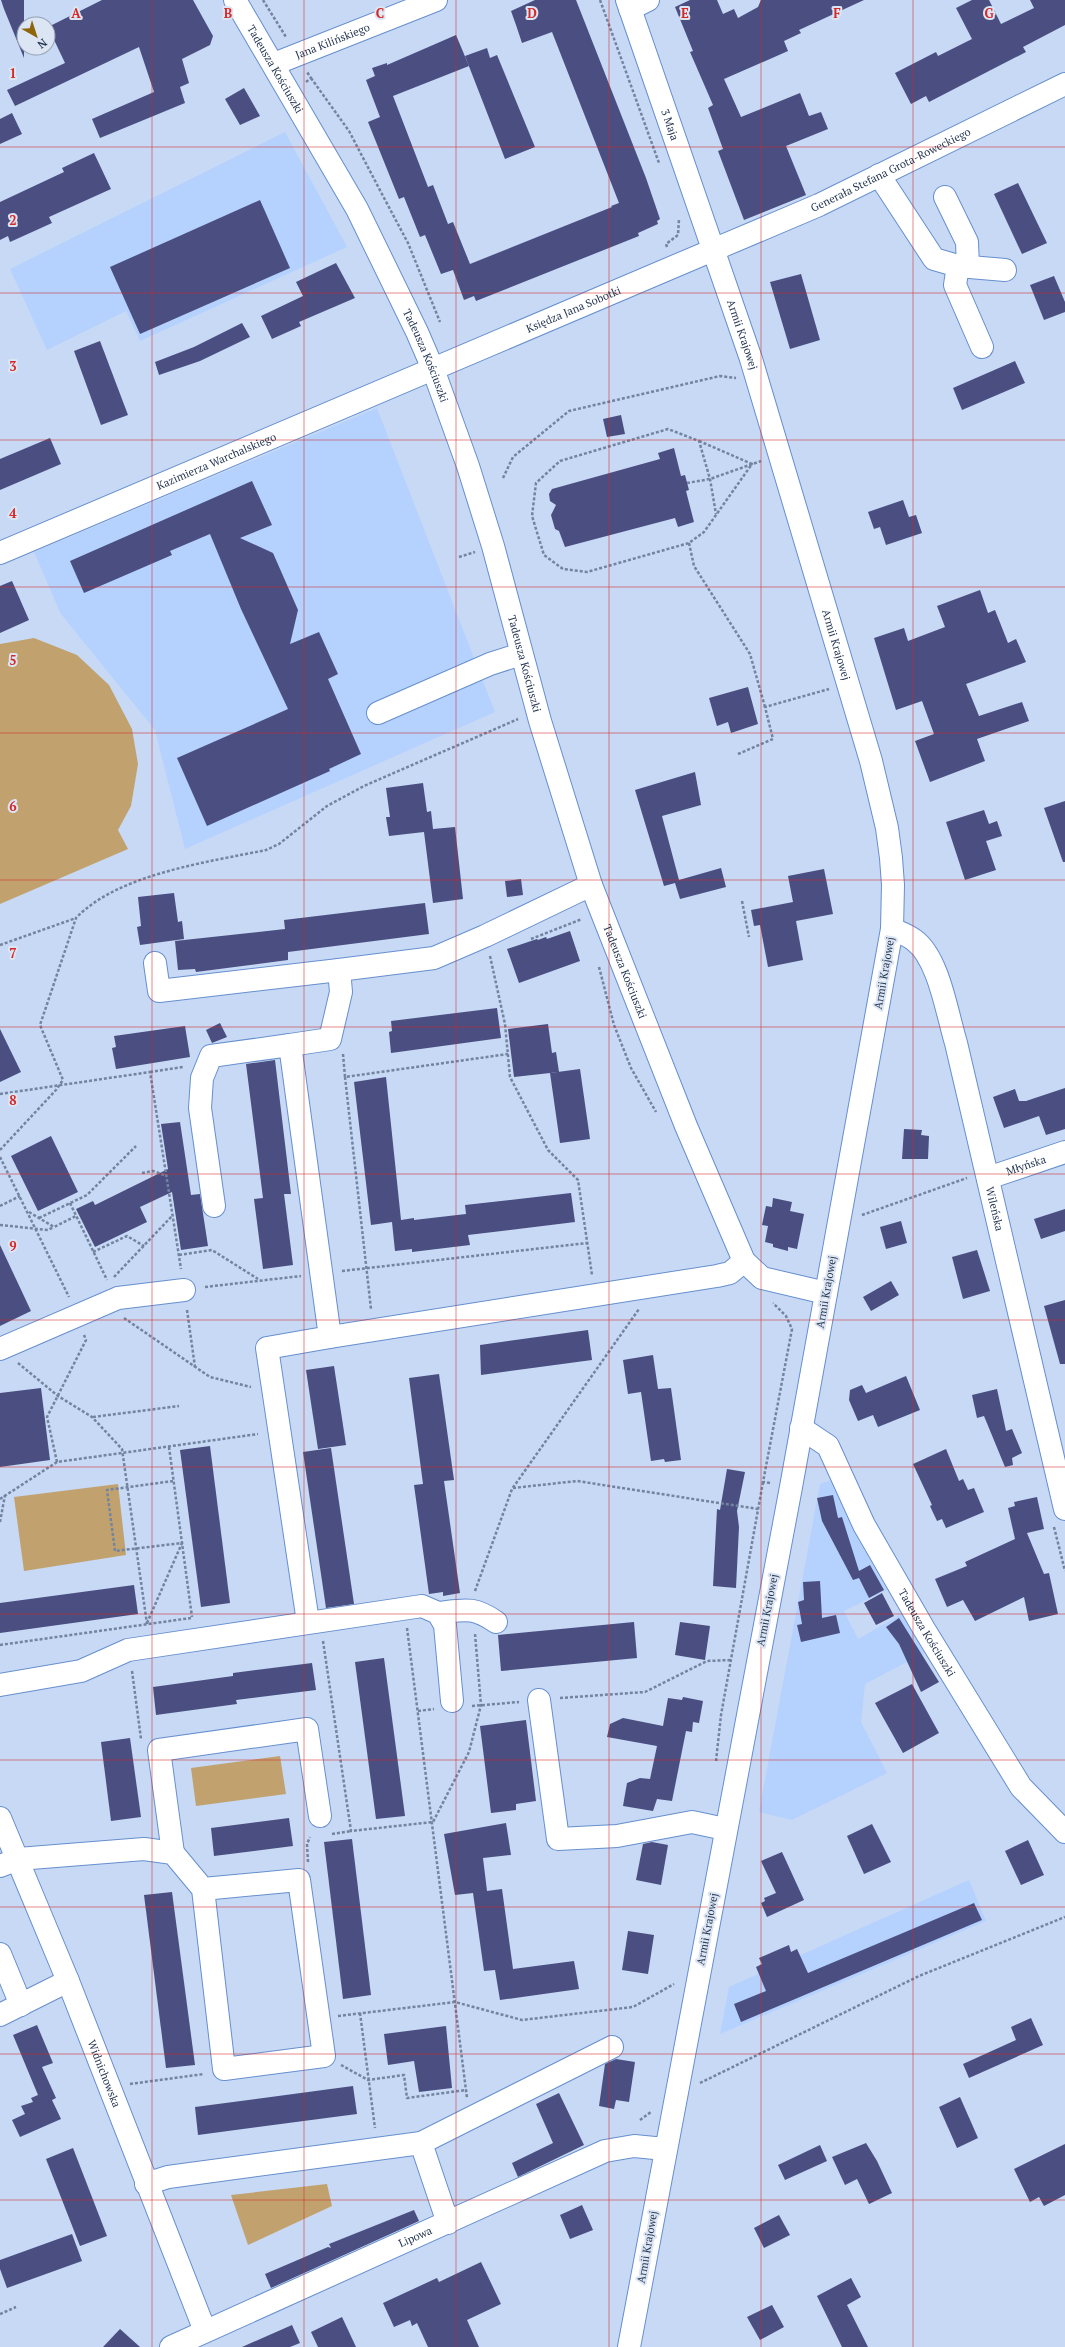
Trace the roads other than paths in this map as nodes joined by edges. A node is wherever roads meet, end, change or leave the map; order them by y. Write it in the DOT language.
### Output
graph roads {
  1 [pos="235,0"];
  2 [pos="436,0"];
  3 [pos="635,3"];
  4 [pos="274,64"];
  5 [pos="1065,84"];
  6 [pos="879,175"];
  7 [pos="945,197"];
  8 [pos="713,250"];
  9 [pos="963,267"];
  10 [pos="1005,270"];
  11 [pos="982,348"];
  12 [pos="433,369"];
  13 [pos="0,553"];
  14 [pos="521,654"];
  15 [pos="378,713"];
  16 [pos="591,885"];
  17 [pos="892,928"];
  18 [pos="155,963"];
  19 [pos="339,970"];
  20 [pos="290,1045"];
  21 [pos="1065,1152"];
  22 [pos="988,1178"];
  23 [pos="214,1206"];
  24 [pos="744,1262"];
  25 [pos="184,1290"];
  26 [pos="826,1293"];
  27 [pos="330,1337"];
  28 [pos="1,1349"];
  29 [pos="801,1428"];
  30 [pos="1065,1509"];
  31 [pos="438,1613"];
  32 [pos="308,1622"];
  33 [pos="496,1622"];
  34 [pos="0,1685"];
  35 [pos="539,1700"];
  36 [pos="453,1705"];
  37 [pos="320,1816"];
  38 [pos="0,1818"];
  39 [pos="725,1829"];
  40 [pos="1065,1832"];
  41 [pos="172,1853"];
  42 [pos="9,1863"];
  43 [pos="203,1889"];
  44 [pos="0,1954"];
  45 [pos="68,1981"];
  46 [pos="21,2005"];
  47 [pos="0,2015"];
  48 [pos="612,2047"];
  49 [pos="421,2143"];
  50 [pos="665,2149"];
  51 [pos="146,2184"];
  52 [pos="448,2223"];
  53 [pos="205,2331"];
  54 [pos="171,2347"];
  55 [pos="629,2347"];
  1 -- 4 [label="street, Tadeusza Kościuszki"];
  2 -- 4 [label="street, Jana Kilińskiego"];
  3 -- 8 [label="street, 3 Maja"];
  4 -- 12 [label="street, Tadeusza Kościuszki"];
  5 -- 6 [label="street, Generała Stefana Grota-Roweckiego"];
  6 -- 8 [label="street, Generała Stefana Grota-Roweckiego"];
  6 -- 9 [label="street"];
  7 -- 9 [label="street"];
  8 -- 12 [label="street, Księdza Jana Sobotki"];
  8 -- 17 [label="street, Armii Krajowej"];
  9 -- 10 [label="street"];
  9 -- 11 [label="street"];
  12 -- 13 [label="street, Kazimierza Warchalskiego"];
  12 -- 14 [label="street, Tadeusza Kościuszki"];
  14 -- 15 [label="street"];
  14 -- 16 [label="street, Tadeusza Kościuszki"];
  16 -- 19 [label="street"];
  16 -- 24 [label="street, Tadeusza Kościuszki"];
  17 -- 22 [label="street, Wileńska"];
  17 -- 26 [label="street, Armii Krajowej"];
  18 -- 19 [label="street"];
  19 -- 20 [label="street"];
  20 -- 23 [label="street"];
  20 -- 27 [label="street"];
  21 -- 22 [label="street, Młyńska"];
  22 -- 30 [label="street, Wileńska"];
  24 -- 26 [label="street, Tadeusza Kościuszki"];
  24 -- 27 [label="street"];
  25 -- 28 [label="street"];
  26 -- 29 [label="street, Armii Krajowej"];
  27 -- 32 [label="street"];
  29 -- 39 [label="street, Armii Krajowej"];
  29 -- 40 [label="street, Tadeusza Kościuszki"];
  31 -- 32 [label="street"];
  31 -- 33 [label="street"];
  31 -- 36 [label="street"];
  32 -- 34 [label="street"];
  35 -- 39 [label="street"];
  37 -- 41 [label="street"];
  38 -- 42 [label="street, Widnichowska"];
  39 -- 50 [label="street, Armii Krajowej"];
  41 -- 42 [label="street"];
  41 -- 43 [label="street"];
  42 -- 45 [label="street, Widnichowska"];
  43 -- 43 [label="street"];
  44 -- 46 [label="street"];
  45 -- 46 [label="street"];
  45 -- 51 [label="street, Widnichowska"];
  46 -- 47 [label="street"];
  48 -- 49 [label="street"];
  49 -- 51 [label="street"];
  49 -- 52 [label="street"];
  50 -- 52 [label="street, Lipowa"];
  50 -- 55 [label="street, Armii Krajowej"];
  51 -- 53 [label="street, Widnichowska"];
  52 -- 53 [label="street, Lipowa"];
  53 -- 54 [label="street, Lipowa"];
}
